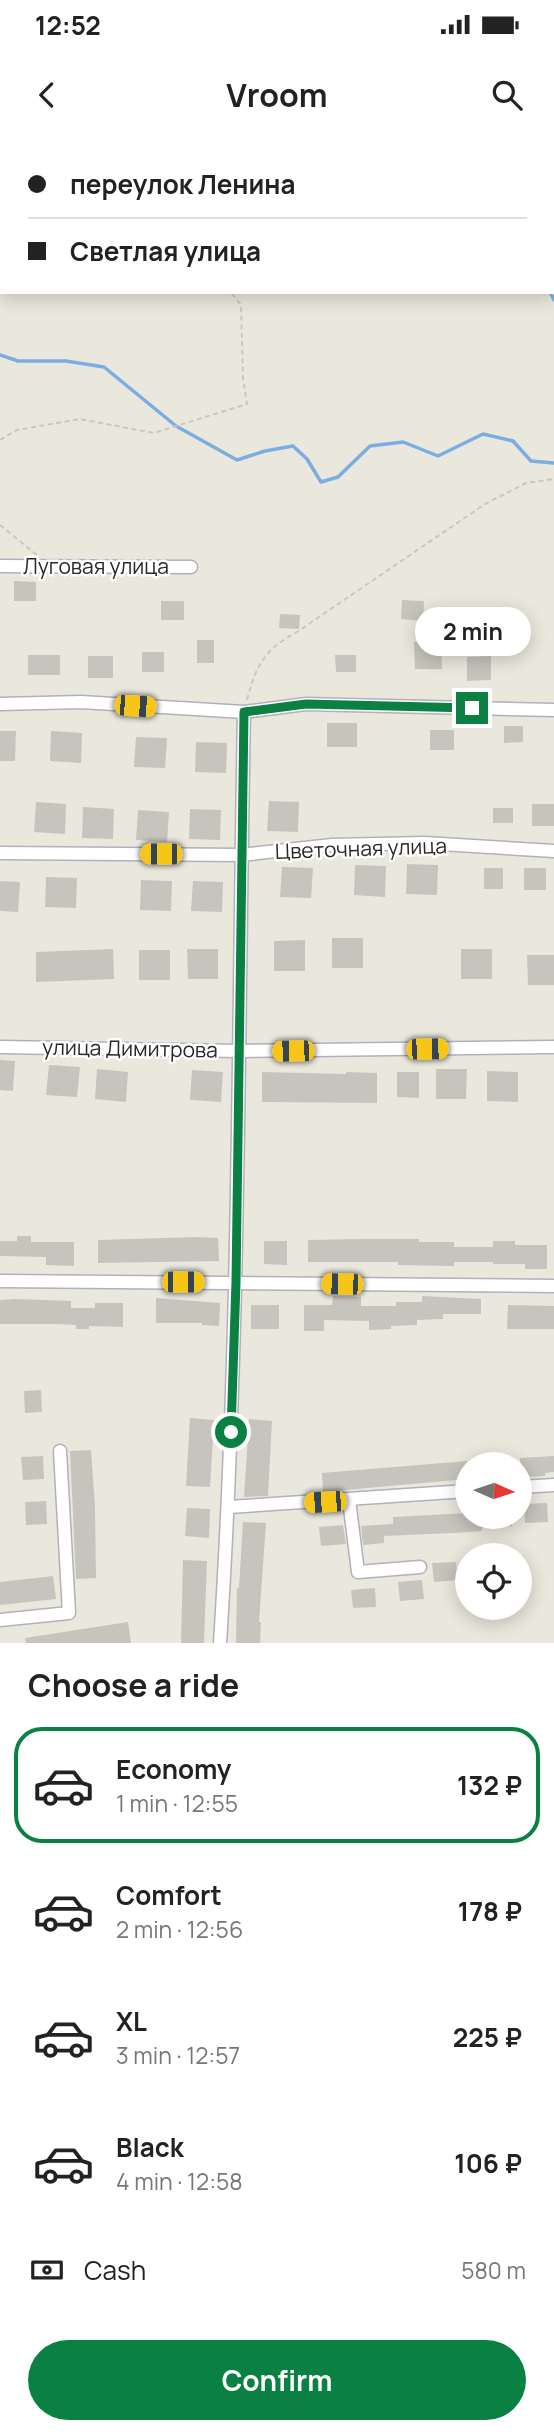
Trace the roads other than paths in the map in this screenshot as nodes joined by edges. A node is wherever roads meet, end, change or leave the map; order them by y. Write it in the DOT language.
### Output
graph roads {
  1 [pos="0,566"];
  2 [pos="191,567"];
  3 [pos="0,704"];
  4 [pos="554,710"];
  5 [pos="244,712"];
  6 [pos="554,850"];
  7 [pos="0,853"];
  8 [pos="241,855"];
  9 [pos="0,1047"];
  10 [pos="554,1047"];
  11 [pos="239,1051"];
  12 [pos="0,1281"];
  13 [pos="236,1282"];
  14 [pos="554,1286"];
  15 [pos="60,1451"];
  16 [pos="554,1485"];
  17 [pos="532,1486"];
  18 [pos="455,1492"];
  19 [pos="349,1500"];
  20 [pos="229,1507"];
  21 [pos="420,1567"];
  22 [pos="0,1620"];
  23 [pos="220,1643"];
  1 -- 2 [label="street, Луговая улица"];
  3 -- 5 [label="street"];
  4 -- 5 [label="street"];
  5 -- 8 [label="street"];
  6 -- 8 [label="street, Цветочная улица"];
  7 -- 8 [label="street, Цветочная улица"];
  8 -- 11 [label="street"];
  9 -- 11 [label="street, улица Димитрова"];
  10 -- 11 [label="street, улица Димитрова"];
  11 -- 13 [label="street"];
  12 -- 13 [label="street"];
  13 -- 14 [label="street"];
  13 -- 20 [label="street"];
  15 -- 22 [label="street"];
  16 -- 17 [label="street"];
  18 -- 19 [label="street"];
  19 -- 20 [label="street"];
  19 -- 21 [label="street"];
  20 -- 23 [label="street"];
}
